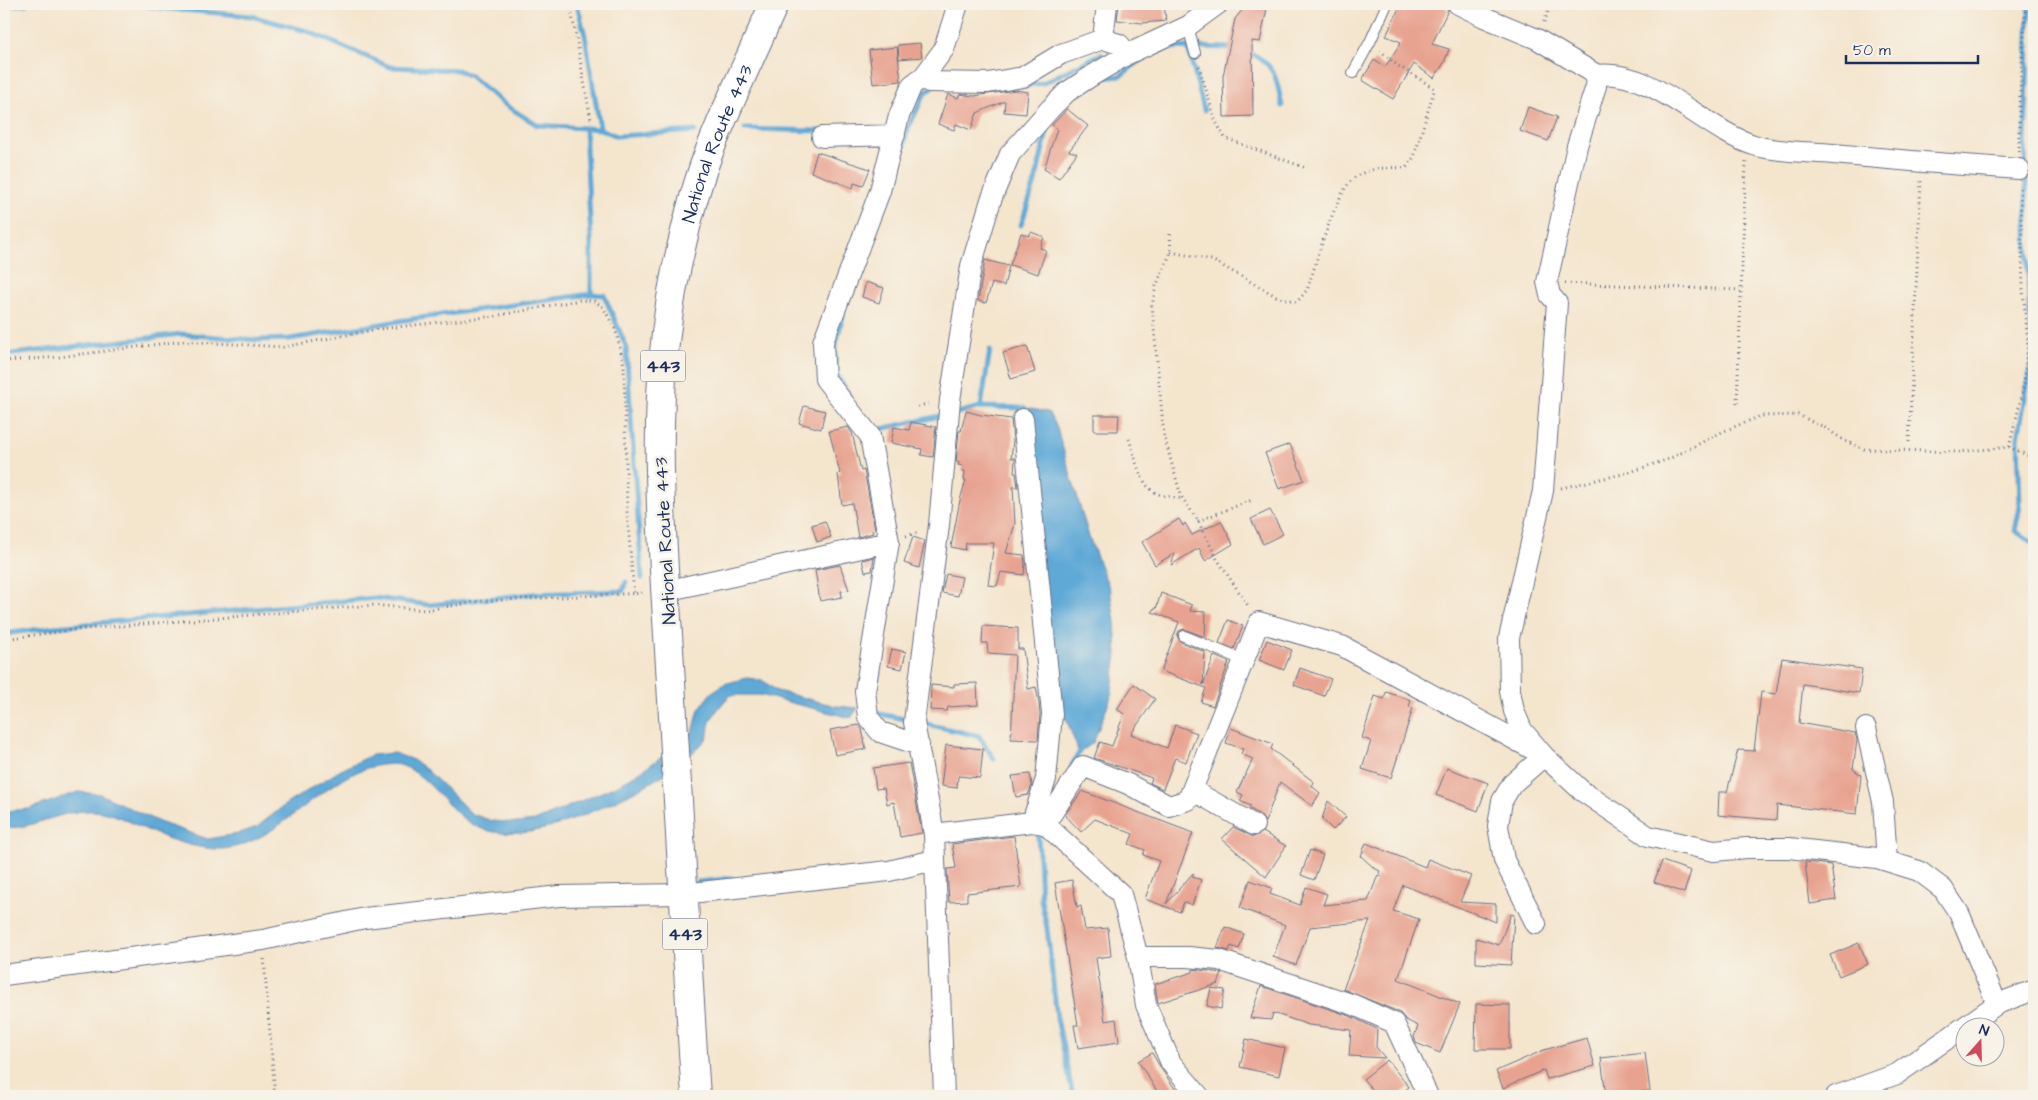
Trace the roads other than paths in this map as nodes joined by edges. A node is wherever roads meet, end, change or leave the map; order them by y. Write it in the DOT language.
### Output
graph roads {
  1 [pos="774,4"];
  2 [pos="958,4"];
  3 [pos="1107,4"];
  4 [pos="1218,4"];
  5 [pos="1387,4"];
  6 [pos="1458,4"];
  7 [pos="1190,33"];
  8 [pos="1103,39"];
  9 [pos="1195,53"];
  10 [pos="1128,54"];
  11 [pos="1354,73"];
  12 [pos="1597,75"];
  13 [pos="924,76"];
  14 [pos="895,135"];
  15 [pos="822,137"];
  16 [pos="2019,169"];
  17 [pos="1023,419"];
  18 [pos="889,542"];
  19 [pos="665,591"];
  20 [pos="1184,636"];
  21 [pos="1243,660"];
  22 [pos="1866,728"];
  23 [pos="919,745"];
  24 [pos="1544,756"];
  25 [pos="1192,790"];
  26 [pos="1038,823"];
  27 [pos="1254,825"];
  28 [pos="934,834"];
  29 [pos="934,860"];
  30 [pos="1887,861"];
  31 [pos="682,894"];
  32 [pos="1536,924"];
  33 [pos="1138,957"];
  34 [pos="4,975"];
  35 [pos="2034,990"];
  36 [pos="1997,1004"];
  37 [pos="696,1096"];
  38 [pos="944,1096"];
  39 [pos="1199,1096"];
  40 [pos="1428,1096"];
  41 [pos="1836,1096"];
  1 -- 19 [label="highway, National Route 443 / 443"];
  2 -- 13 [label="street"];
  3 -- 8 [label="street"];
  4 -- 7 [label="street"];
  5 -- 11 [label="lane"];
  6 -- 12 [label="street"];
  7 -- 9 [label="lane"];
  7 -- 10 [label="street"];
  8 -- 10 [label="street"];
  8 -- 13 [label="street"];
  10 -- 23 [label="street"];
  12 -- 16 [label="street"];
  12 -- 24 [label="street"];
  13 -- 14 [label="street"];
  14 -- 15 [label="street"];
  14 -- 18 [label="street"];
  17 -- 26 [label="street"];
  18 -- 19 [label="street"];
  18 -- 23 [label="street"];
  19 -- 31 [label="highway, National Route 443 / 443"];
  20 -- 21 [label="lane"];
  21 -- 24 [label="street"];
  21 -- 25 [label="street"];
  22 -- 30 [label="street"];
  23 -- 28 [label="street"];
  24 -- 30 [label="street"];
  24 -- 32 [label="street"];
  25 -- 26 [label="street"];
  25 -- 27 [label="street"];
  26 -- 28 [label="street"];
  26 -- 33 [label="street"];
  28 -- 29 [label="street"];
  29 -- 31 [label="street"];
  29 -- 38 [label="street"];
  30 -- 36 [label="street"];
  31 -- 34 [label="street"];
  31 -- 37 [label="highway, National Route 443 / 443"];
  33 -- 39 [label="street"];
  33 -- 40 [label="street"];
  35 -- 36 [label="street"];
  36 -- 41 [label="street"];
}
